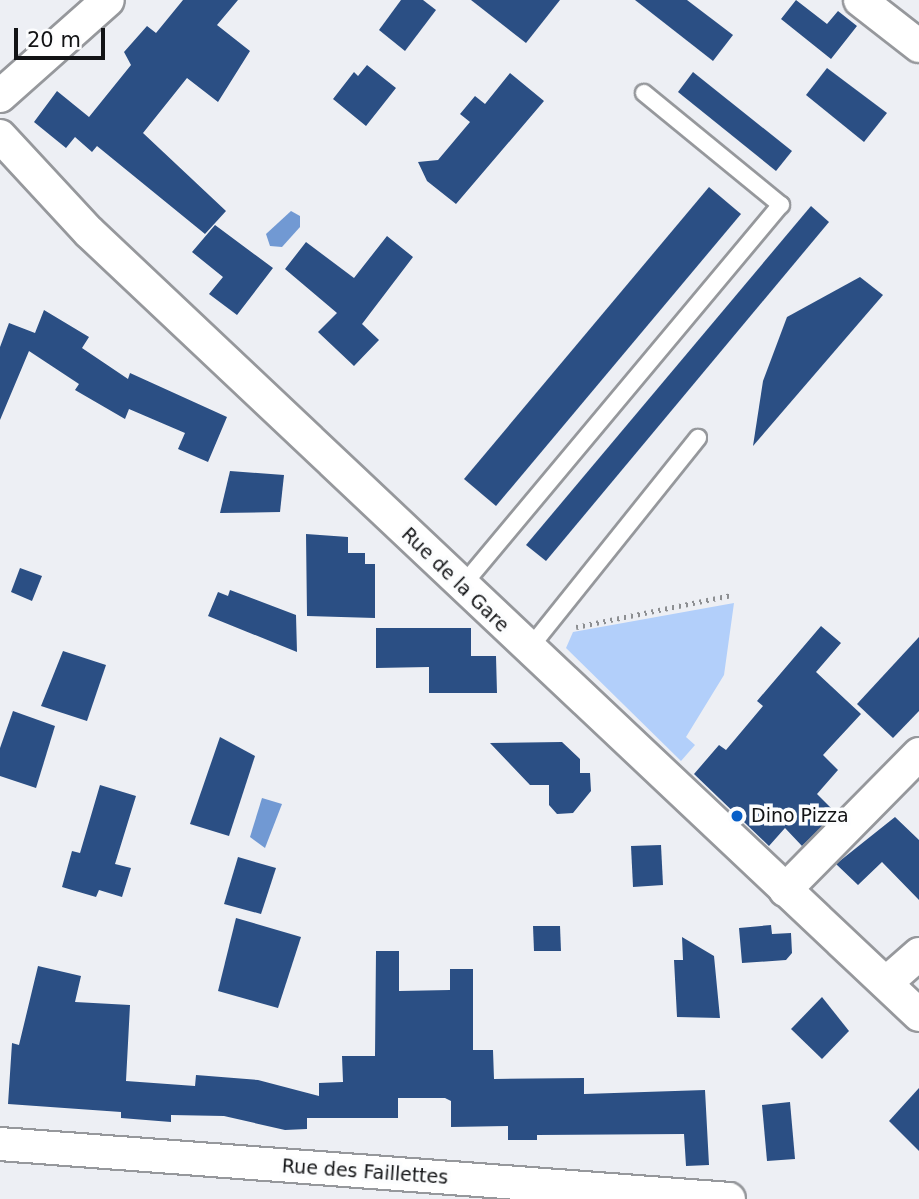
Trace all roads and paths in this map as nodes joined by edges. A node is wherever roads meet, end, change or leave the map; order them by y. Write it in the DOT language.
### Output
graph roads {
  1 [pos="108,0"];
  2 [pos="860,0"];
  3 [pos="919,46"];
  4 [pos="644,93"];
  5 [pos="0,96"];
  6 [pos="0,136"];
  7 [pos="698,438"];
  8 [pos="462,586"];
  9 [pos="732,596"];
  10 [pos="536,640"];
  11 [pos="919,754"];
  12 [pos="785,890"];
  13 [pos="919,954"];
  14 [pos="886,983"];
  15 [pos="919,1015"];
  16 [pos="0,1144"];
  17 [pos="729,1199"];
  1 -- 5 [label="street"];
  2 -- 3 [label="street"];
  4 -- 8 [label="lane"];
  6 -- 8 [label="street, Rue de la Gare"];
  7 -- 10 [label="lane"];
  8 -- 10 [label="street, Rue de la Gare"];
  9 -- 10 [label="path"];
  10 -- 12 [label="street, Rue de la Gare"];
  11 -- 12 [label="street"];
  12 -- 14 [label="street, Rue de la Gare"];
  13 -- 14 [label="street"];
  14 -- 15 [label="street, Rue de la Gare"];
  16 -- 17 [label="street, Rue des Faillettes"];
}
